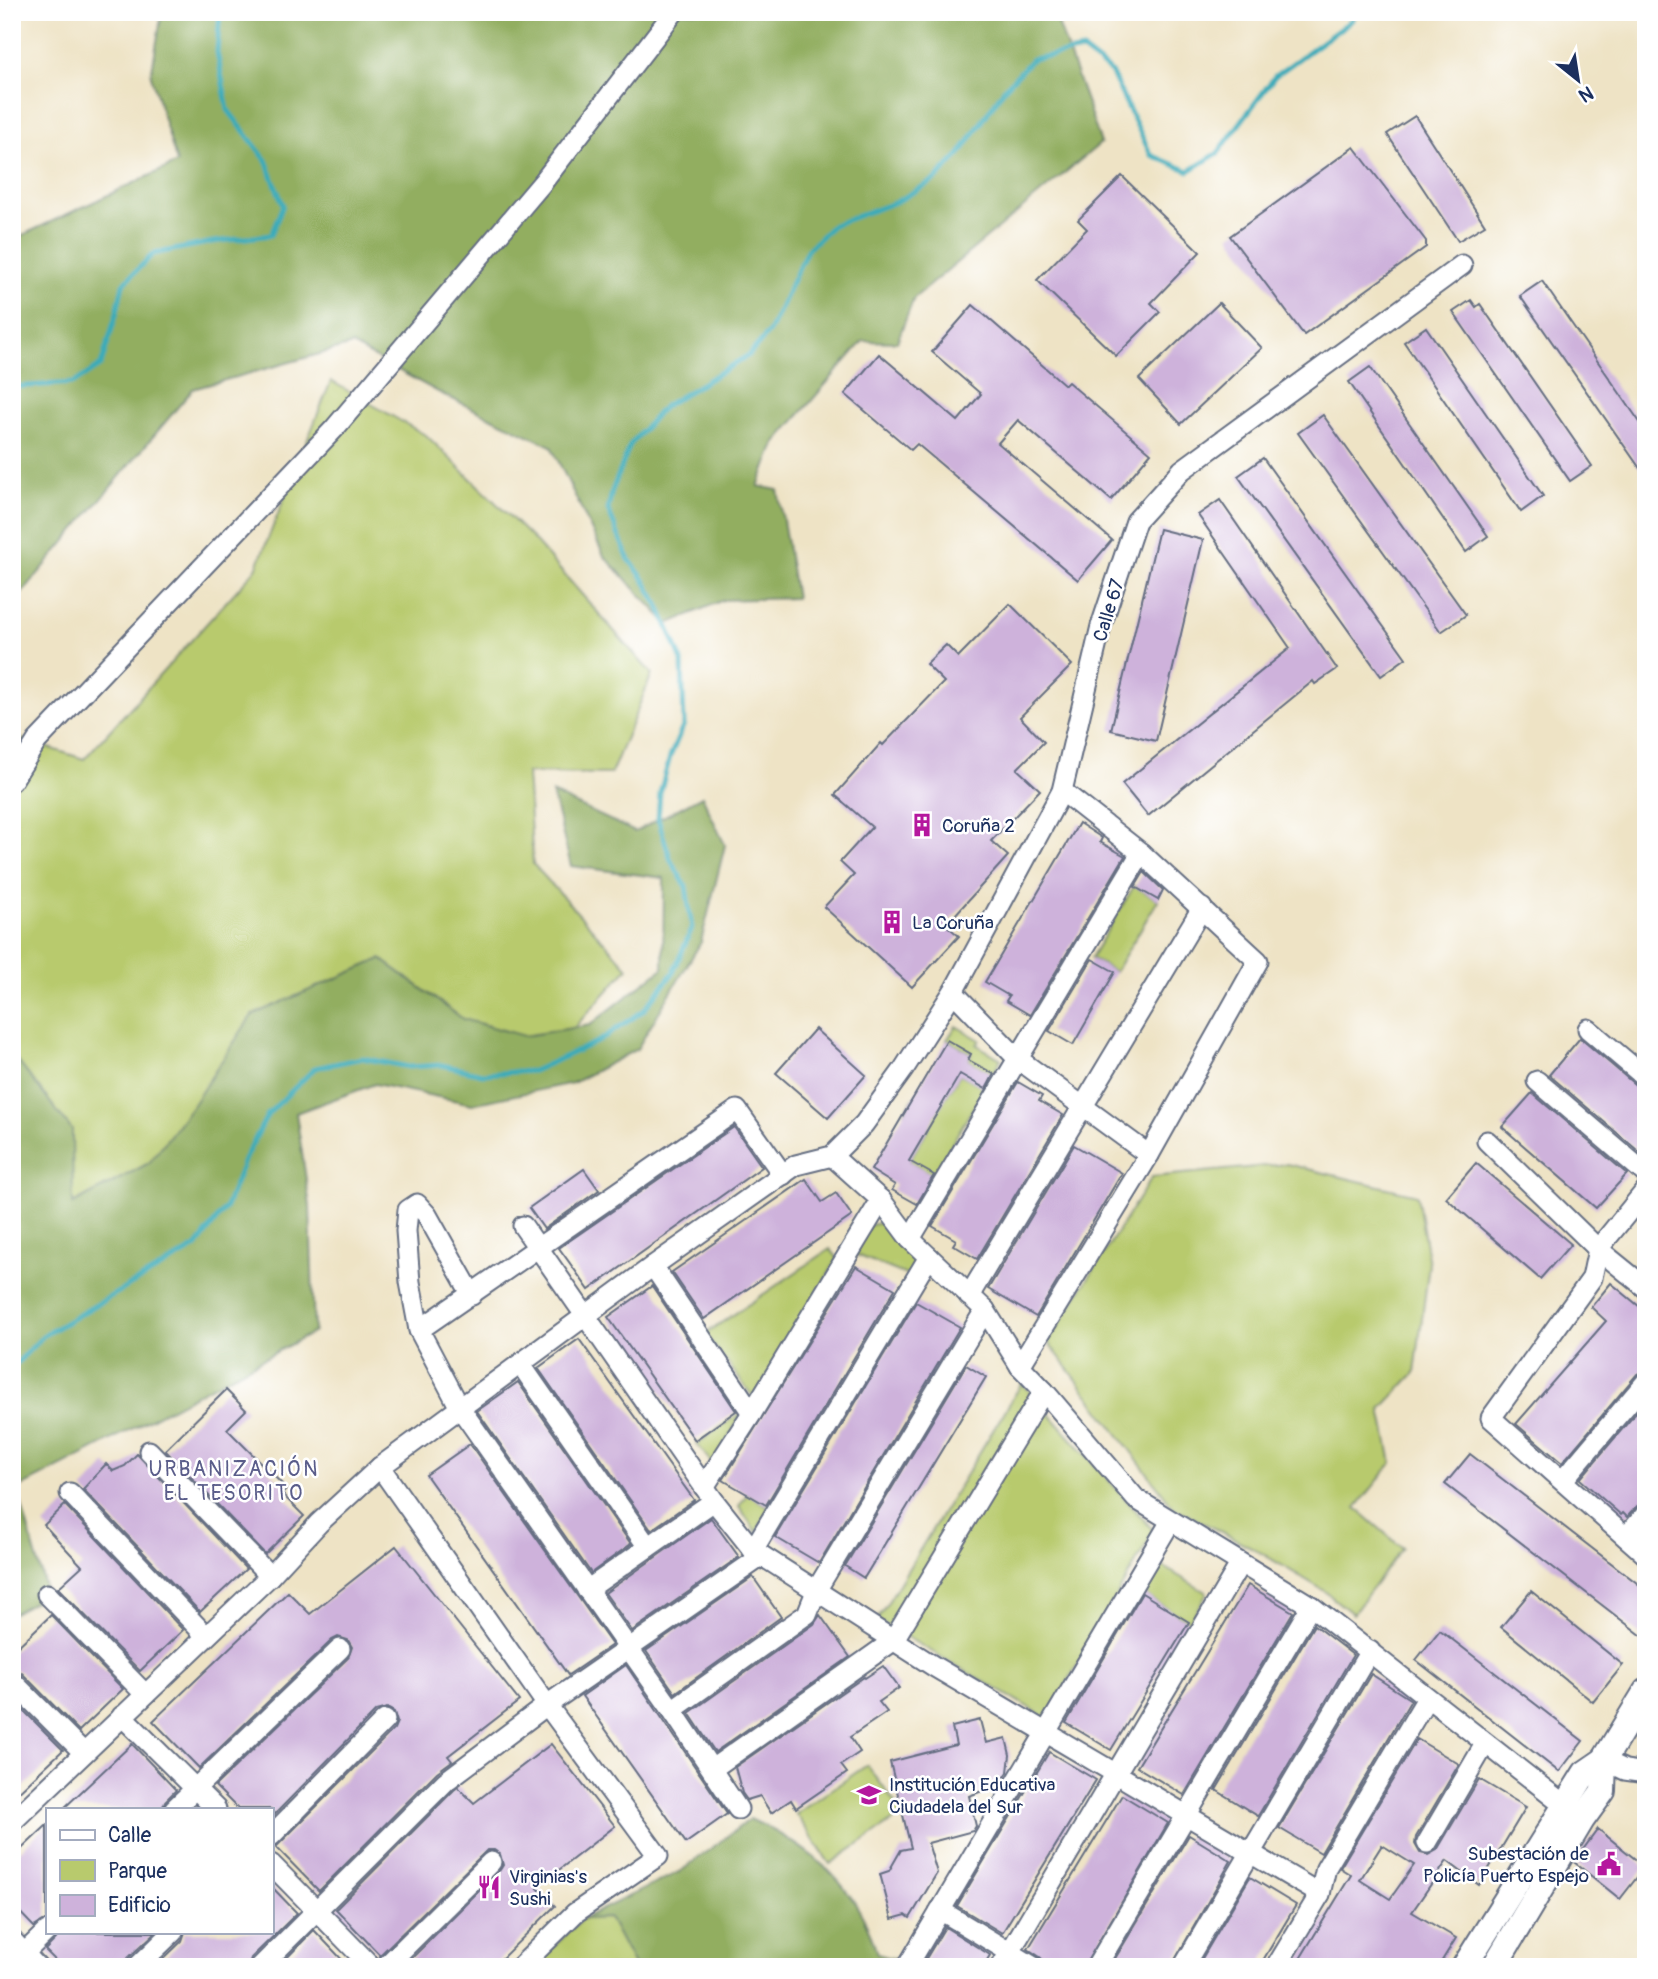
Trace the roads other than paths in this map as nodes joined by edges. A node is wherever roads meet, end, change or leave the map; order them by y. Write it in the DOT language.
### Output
graph roads {
  1 [pos="674,12"];
  2 [pos="1462,265"];
  3 [pos="12,781"];
  4 [pos="1062,791"];
  5 [pos="1141,853"];
  6 [pos="1202,908"];
  7 [pos="953,992"];
  8 [pos="1588,1029"];
  9 [pos="1018,1059"];
  10 [pos="1646,1078"];
  11 [pos="1537,1081"];
  12 [pos="1085,1107"];
  13 [pos="1487,1141"];
  14 [pos="1149,1155"];
  15 [pos="832,1156"];
  16 [pos="1646,1174"];
  17 [pos="783,1175"];
  18 [pos="1646,1190"];
  19 [pos="881,1200"];
  20 [pos="523,1226"];
  21 [pos="910,1238"];
  22 [pos="538,1248"];
  23 [pos="1598,1249"];
  24 [pos="929,1257"];
  25 [pos="653,1266"];
  26 [pos="1646,1288"];
  27 [pos="472,1295"];
  28 [pos="969,1296"];
  29 [pos="985,1310"];
  30 [pos="585,1317"];
  31 [pos="419,1330"];
  32 [pos="521,1365"];
  33 [pos="1020,1366"];
  34 [pos="1646,1382"];
  35 [pos="1044,1391"];
  36 [pos="460,1408"];
  37 [pos="752,1413"];
  38 [pos="149,1451"];
  39 [pos="380,1467"];
  40 [pos="1563,1480"];
  41 [pos="70,1493"];
  42 [pos="709,1494"];
  43 [pos="1646,1514"];
  44 [pos="1171,1521"];
  45 [pos="1626,1537"];
  46 [pos="648,1547"];
  47 [pos="757,1553"];
  48 [pos="1646,1555"];
  49 [pos="1240,1564"];
  50 [pos="270,1576"];
  51 [pos="817,1588"];
  52 [pos="587,1590"];
  53 [pos="47,1594"];
  54 [pos="1311,1606"];
  55 [pos="206,1636"];
  56 [pos="893,1641"];
  57 [pos="340,1649"];
  58 [pos="629,1650"];
  59 [pos="1370,1651"];
  60 [pos="12,1681"];
  61 [pos="1646,1691"];
  62 [pos="145,1694"];
  63 [pos="1427,1698"];
  64 [pos="547,1705"];
  65 [pos="672,1710"];
  66 [pos="122,1716"];
  67 [pos="385,1720"];
  68 [pos="1048,1732"];
  69 [pos="1485,1744"];
  70 [pos="84,1753"];
  71 [pos="1604,1760"];
  72 [pos="712,1769"];
  73 [pos="1116,1773"];
  74 [pos="1646,1773"];
  75 [pos="196,1789"];
  76 [pos="1566,1806"];
  77 [pos="175,1808"];
  78 [pos="215,1808"];
  79 [pos="738,1809"];
  80 [pos="15,1814"];
  81 [pos="1188,1815"];
  82 [pos="273,1834"];
  83 [pos="1427,1843"];
  84 [pos="1251,1853"];
  85 [pos="491,1862"];
  86 [pos="273,1866"];
  87 [pos="1320,1894"];
  88 [pos="318,1910"];
  89 [pos="940,1910"];
  90 [pos="46,1932"];
  91 [pos="171,1934"];
  92 [pos="21,1956"];
  93 [pos="1005,1960"];
  94 [pos="137,1967"];
  95 [pos="260,1967"];
  96 [pos="372,1967"];
  97 [pos="385,1967"];
  98 [pos="520,1967"];
  99 [pos="906,1967"];
  100 [pos="1034,1967"];
  101 [pos="1096,1967"];
  102 [pos="1183,1967"];
  103 [pos="1276,1967"];
  104 [pos="1464,1967"];
  105 [pos="1494,1967"];
  1 -- 3 [label="street"];
  2 -- 4 [label="street, Calle 67"];
  4 -- 5 [label="street"];
  4 -- 7 [label="street, Calle 67"];
  5 -- 6 [label="street"];
  5 -- 9 [label="street"];
  6 -- 12 [label="street"];
  6 -- 14 [label="street"];
  7 -- 9 [label="street"];
  7 -- 15 [label="street, Calle 67"];
  8 -- 10 [label="street"];
  9 -- 12 [label="street"];
  9 -- 21 [label="street"];
  11 -- 16 [label="street"];
  12 -- 14 [label="street"];
  12 -- 28 [label="street"];
  13 -- 23 [label="street"];
  14 -- 33 [label="street"];
  15 -- 17 [label="street"];
  15 -- 19 [label="street"];
  17 -- 22 [label="street"];
  17 -- 25 [label="street"];
  18 -- 23 [label="street"];
  19 -- 21 [label="street"];
  19 -- 37 [label="street"];
  20 -- 22 [label="street"];
  21 -- 24 [label="street"];
  22 -- 27 [label="street"];
  22 -- 30 [label="street"];
  23 -- 26 [label="street"];
  23 -- 40 [label="street"];
  24 -- 28 [label="street"];
  24 -- 47 [label="street"];
  25 -- 30 [label="street"];
  25 -- 37 [label="street"];
  27 -- 31 [label="street"];
  27 -- 31 [label="street"];
  28 -- 29 [label="street"];
  29 -- 33 [label="street"];
  29 -- 51 [label="street"];
  30 -- 32 [label="street"];
  30 -- 42 [label="street"];
  31 -- 36 [label="street"];
  32 -- 36 [label="street"];
  32 -- 46 [label="street"];
  33 -- 35 [label="street"];
  34 -- 40 [label="street"];
  35 -- 44 [label="street"];
  35 -- 56 [label="street"];
  36 -- 39 [label="street"];
  36 -- 52 [label="street"];
  37 -- 42 [label="street"];
  38 -- 50 [label="street"];
  39 -- 50 [label="street"];
  39 -- 64 [label="street"];
  40 -- 45 [label="street"];
  41 -- 55 [label="street"];
  42 -- 46 [label="street"];
  42 -- 47 [label="street"];
  43 -- 45 [label="street"];
  44 -- 49 [label="street"];
  44 -- 68 [label="street"];
  45 -- 48 [label="street"];
  46 -- 52 [label="street"];
  47 -- 51 [label="street"];
  47 -- 58 [label="street"];
  49 -- 54 [label="street"];
  49 -- 73 [label="street"];
  50 -- 55 [label="street"];
  51 -- 56 [label="street"];
  51 -- 65 [label="street"];
  52 -- 58 [label="street"];
  53 -- 62 [label="street"];
  54 -- 59 [label="street"];
  54 -- 81 [label="street"];
  55 -- 62 [label="street"];
  56 -- 68 [label="street"];
  56 -- 72 [label="street"];
  57 -- 75 [label="street"];
  58 -- 64 [label="street"];
  58 -- 65 [label="street"];
  59 -- 63 [label="street"];
  59 -- 84 [label="street"];
  60 -- 70 [label="street"];
  61 -- 71 [label="main road"];
  62 -- 66 [label="street"];
  63 -- 69 [label="street"];
  63 -- 87 [label="street"];
  64 -- 88 [label="street"];
  64 -- 98 [label="street"];
  65 -- 72 [label="street"];
  66 -- 70 [label="street"];
  66 -- 75 [label="street"];
  67 -- 82 [label="street"];
  68 -- 73 [label="street"];
  68 -- 89 [label="street"];
  69 -- 76 [label="street"];
  69 -- 83 [label="street"];
  70 -- 80 [label="street"];
  71 -- 74 [label="street"];
  71 -- 76 [label="main road"];
  71 -- 105 [label="main road"];
  72 -- 79 [label="street"];
  73 -- 81 [label="street"];
  73 -- 93 [label="street"];
  75 -- 77 [label="street"];
  75 -- 78 [label="street"];
  76 -- 104 [label="main road"];
  81 -- 84 [label="street"];
  81 -- 101 [label="street"];
  84 -- 87 [label="street"];
  84 -- 102 [label="street"];
  85 -- 97 [label="street"];
  86 -- 88 [label="street"];
  87 -- 103 [label="street"];
  88 -- 95 [label="street"];
  88 -- 96 [label="street"];
  89 -- 93 [label="street"];
  89 -- 99 [label="street"];
  90 -- 92 [label="street"];
  91 -- 94 [label="street"];
  93 -- 100 [label="street"];
}
